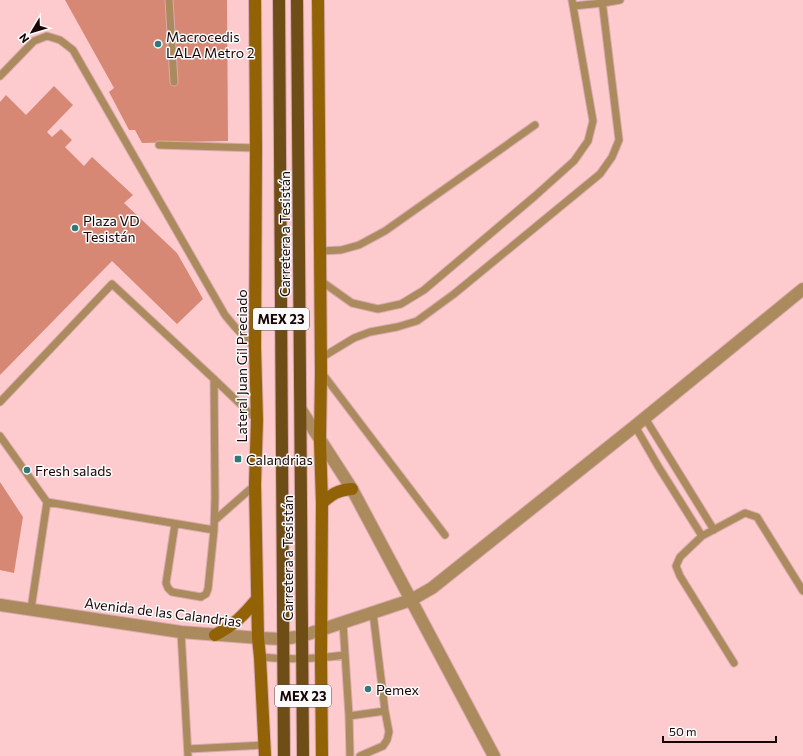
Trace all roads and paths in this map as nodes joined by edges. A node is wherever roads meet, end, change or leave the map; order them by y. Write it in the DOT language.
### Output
graph roads {
  1 [pos="169,0"];
  2 [pos="255,0"];
  3 [pos="279,0"];
  4 [pos="297,0"];
  5 [pos="318,0"];
  6 [pos="620,0"];
  7 [pos="602,1"];
  8 [pos="573,3"];
  9 [pos="0,76"];
  10 [pos="174,82"];
  11 [pos="535,125"];
  12 [pos="159,145"];
  13 [pos="256,148"];
  14 [pos="321,252"];
  15 [pos="321,281"];
  16 [pos="803,289"];
  17 [pos="255,348"];
  18 [pos="321,358"];
  19 [pos="321,373"];
  20 [pos="214,379"];
  21 [pos="0,402"];
  22 [pos="301,410"];
  23 [pos="645,418"];
  24 [pos="256,420"];
  25 [pos="634,426"];
  26 [pos="0,436"];
  27 [pos="320,440"];
  28 [pos="665,451"];
  29 [pos="653,458"];
  30 [pos="680,476"];
  31 [pos="669,483"];
  32 [pos="255,484"];
  33 [pos="352,489"];
  34 [pos="47,502"];
  35 [pos="322,503"];
  36 [pos="215,520"];
  37 [pos="175,524"];
  38 [pos="214,530"];
  39 [pos="714,530"];
  40 [pos="445,535"];
  41 [pos="702,536"];
  42 [pos="803,591"];
  43 [pos="257,599"];
  44 [pos="411,600"];
  45 [pos="0,605"];
  46 [pos="31,609"];
  47 [pos="373,613"];
  48 [pos="343,623"];
  49 [pos="321,630"];
  50 [pos="181,632"];
  51 [pos="215,635"];
  52 [pos="302,636"];
  53 [pos="258,638"];
  54 [pos="283,639"];
  55 [pos="345,655"];
  56 [pos="260,658"];
  57 [pos="321,658"];
  58 [pos="283,659"];
  59 [pos="302,659"];
  60 [pos="734,663"];
  61 [pos="386,710"];
  62 [pos="349,716"];
  63 [pos="265,750"];
  64 [pos="188,752"];
  65 [pos="284,756"];
  66 [pos="303,756"];
  67 [pos="322,756"];
  68 [pos="350,756"];
  69 [pos="360,756"];
  70 [pos="494,756"];
  1 -- 10 [label="lane"];
  2 -- 13 [label="main road, Lateral Juan Gil Preciado"];
  3 -- 54 [label="main road, Carretera a Tesistán / MEX 23"];
  4 -- 22 [label="main road, Carretera a Tesistán / MEX 23"];
  5 -- 14 [label="main road"];
  6 -- 7 [label="lane"];
  7 -- 8 [label="lane"];
  7 -- 18 [label="lane"];
  8 -- 15 [label="lane"];
  9 -- 17 [label="lane"];
  11 -- 14 [label="lane"];
  12 -- 13 [label="lane"];
  13 -- 17 [label="main road, Lateral Juan Gil Preciado"];
  14 -- 15 [label="main road"];
  15 -- 18 [label="main road"];
  16 -- 23 [label="street, Avenida de las Calandrias"];
  17 -- 24 [label="main road, Lateral Juan Gil Preciado"];
  18 -- 19 [label="main road"];
  19 -- 27 [label="main road"];
  19 -- 40 [label="lane"];
  20 -- 21 [label="lane"];
  20 -- 24 [label="lane"];
  20 -- 36 [label="lane"];
  22 -- 27 [label="street"];
  22 -- 52 [label="main road, Carretera a Tesistán / MEX 23"];
  23 -- 25 [label="street, Avenida de las Calandrias"];
  23 -- 28 [label="lane"];
  24 -- 32 [label="main road, Lateral Juan Gil Preciado"];
  25 -- 29 [label="lane"];
  25 -- 44 [label="street, Avenida de las Calandrias"];
  26 -- 34 [label="lane"];
  27 -- 33 [label="street"];
  27 -- 35 [label="main road"];
  28 -- 29 [label="lane"];
  28 -- 30 [label="lane"];
  29 -- 31 [label="lane"];
  30 -- 31 [label="lane"];
  30 -- 39 [label="lane"];
  31 -- 41 [label="lane"];
  32 -- 36 [label="lane"];
  32 -- 43 [label="main road, Lateral Juan Gil Preciado"];
  33 -- 35 [label="main road"];
  33 -- 44 [label="street"];
  34 -- 37 [label="lane"];
  34 -- 46 [label="lane"];
  35 -- 49 [label="main road"];
  36 -- 38 [label="lane"];
  37 -- 38 [label="lane"];
  37 -- 38 [label="lane"];
  39 -- 41 [label="lane"];
  39 -- 42 [label="lane"];
  41 -- 60 [label="lane"];
  43 -- 51 [label="main road"];
  43 -- 53 [label="main road, Lateral Juan Gil Preciado"];
  44 -- 47 [label="street, Avenida de las Calandrias"];
  44 -- 70 [label="street"];
  45 -- 46 [label="street, Avenida de las Calandrias"];
  46 -- 50 [label="street, Avenida de las Calandrias"];
  47 -- 48 [label="street, Avenida de las Calandrias"];
  47 -- 61 [label="lane"];
  48 -- 49 [label="street, Avenida de las Calandrias"];
  48 -- 55 [label="lane"];
  49 -- 52 [label="street, Avenida de las Calandrias"];
  49 -- 57 [label="main road"];
  50 -- 51 [label="street, Avenida de las Calandrias"];
  50 -- 64 [label="lane"];
  51 -- 53 [label="street, Avenida de las Calandrias"];
  52 -- 54 [label="street, Avenida de las Calandrias"];
  52 -- 59 [label="main road, Carretera a Tesistán / MEX 23"];
  53 -- 54 [label="street, Avenida de las Calandrias"];
  53 -- 56 [label="main road, Lateral Juan Gil Preciado"];
  54 -- 58 [label="main road, Carretera a Tesistán / MEX 23"];
  55 -- 57 [label="lane"];
  55 -- 62 [label="lane"];
  56 -- 58 [label="lane"];
  56 -- 63 [label="main road, Lateral Juan Gil Preciado"];
  57 -- 59 [label="lane"];
  57 -- 67 [label="main road"];
  58 -- 59 [label="lane"];
  58 -- 65 [label="main road, Carretera a Tesistán / MEX 23"];
  59 -- 66 [label="main road, Carretera a Tesistán / MEX 23"];
  61 -- 62 [label="lane"];
  61 -- 69 [label="lane"];
  62 -- 68 [label="lane"];
  63 -- 64 [label="lane"];
}
